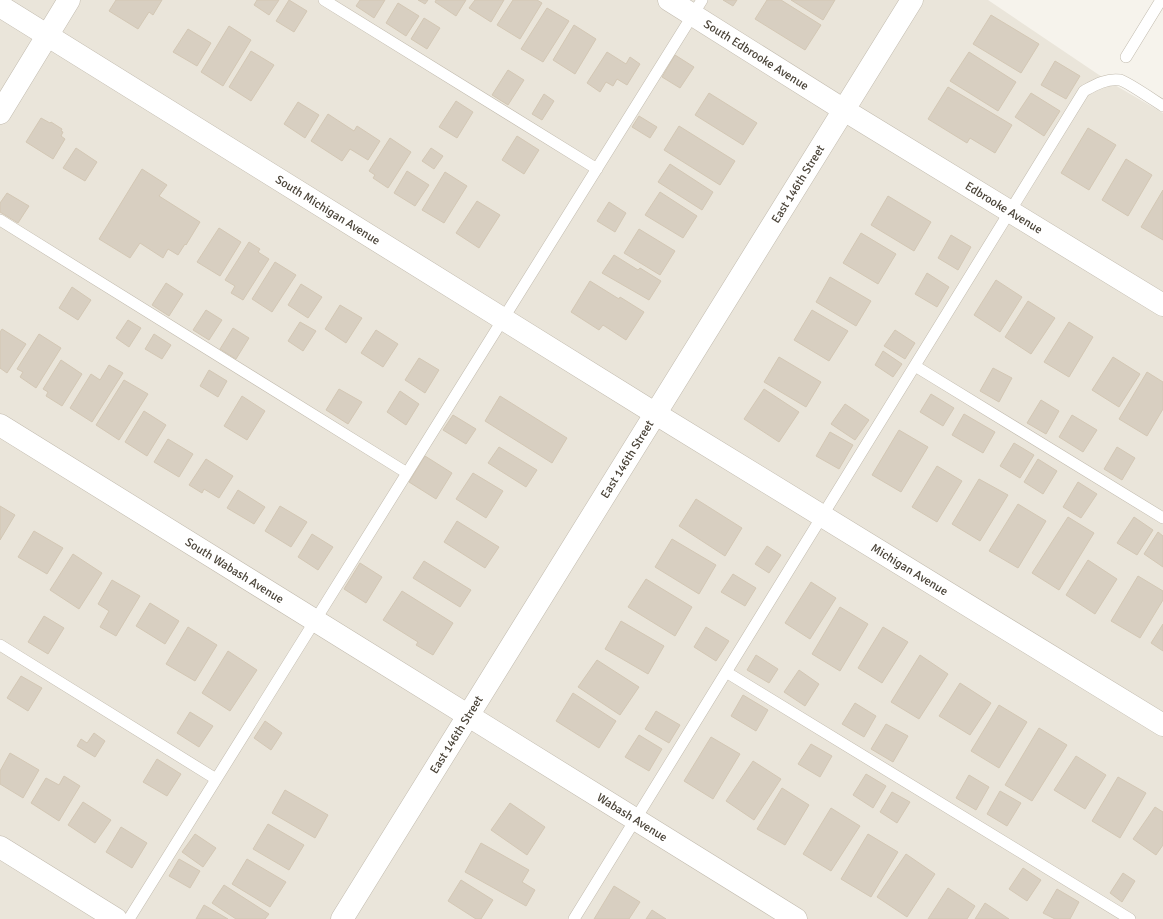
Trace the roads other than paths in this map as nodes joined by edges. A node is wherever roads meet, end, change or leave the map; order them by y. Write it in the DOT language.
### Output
graph roads {
  1 [pos="70,0"];
  2 [pos="324,0"];
  3 [pos="669,0"];
  4 [pos="912,0"];
  5 [pos="1161,0"];
  6 [pos="0,6"];
  7 [pos="697,7"];
  8 [pos="48,36"];
  9 [pos="1126,57"];
  10 [pos="1163,106"];
  11 [pos="844,110"];
  12 [pos="0,113"];
  13 [pos="597,169"];
  14 [pos="1010,211"];
  15 [pos="0,220"];
  16 [pos="1163,305"];
  17 [pos="503,319"];
  18 [pos="915,366"];
  19 [pos="656,414"];
  20 [pos="0,425"];
  21 [pos="407,473"];
  22 [pos="822,516"];
  23 [pos="1163,518"];
  24 [pos="315,620"];
  25 [pos="0,645"];
  26 [pos="726,672"];
  27 [pos="468,716"];
  28 [pos="1163,725"];
  29 [pos="216,779"];
  30 [pos="635,820"];
  31 [pos="0,847"];
  32 [pos="116,919"];
  33 [pos="129,919"];
  34 [pos="342,919"];
  35 [pos="574,919"];
  36 [pos="796,919"];
  37 [pos="1130,919"];
  1 -- 8 [label="street"];
  2 -- 13 [label="lane"];
  3 -- 7 [label="street, South Edbrooke Avenue"];
  4 -- 11 [label="street, East 146th Street"];
  5 -- 9 [label="lane"];
  6 -- 8 [label="street, South Michigan Avenue"];
  7 -- 11 [label="street, South Edbrooke Avenue"];
  7 -- 13 [label="lane"];
  8 -- 12 [label="street"];
  8 -- 17 [label="street, South Michigan Avenue"];
  10 -- 14 [label="lane"];
  11 -- 14 [label="street, Edbrooke Avenue"];
  11 -- 19 [label="street, East 146th Street"];
  13 -- 17 [label="lane"];
  14 -- 16 [label="street, Edbrooke Avenue"];
  14 -- 18 [label="lane"];
  15 -- 21 [label="lane"];
  17 -- 19 [label="street, South Michigan Avenue"];
  17 -- 21 [label="lane"];
  18 -- 22 [label="lane"];
  18 -- 23 [label="lane"];
  19 -- 22 [label="street, Michigan Avenue"];
  19 -- 27 [label="street, East 146th Street"];
  20 -- 24 [label="street, South Wabash Avenue"];
  21 -- 24 [label="lane"];
  22 -- 26 [label="lane"];
  22 -- 28 [label="street, Michigan Avenue"];
  24 -- 27 [label="street, South Wabash Avenue"];
  24 -- 29 [label="lane"];
  25 -- 29 [label="lane"];
  26 -- 30 [label="lane"];
  26 -- 37 [label="lane"];
  27 -- 30 [label="street, Wabash Avenue"];
  27 -- 34 [label="street, East 146th Street"];
  29 -- 33 [label="lane"];
  30 -- 35 [label="lane"];
  30 -- 36 [label="street, Wabash Avenue"];
  31 -- 32 [label="street"];
}
